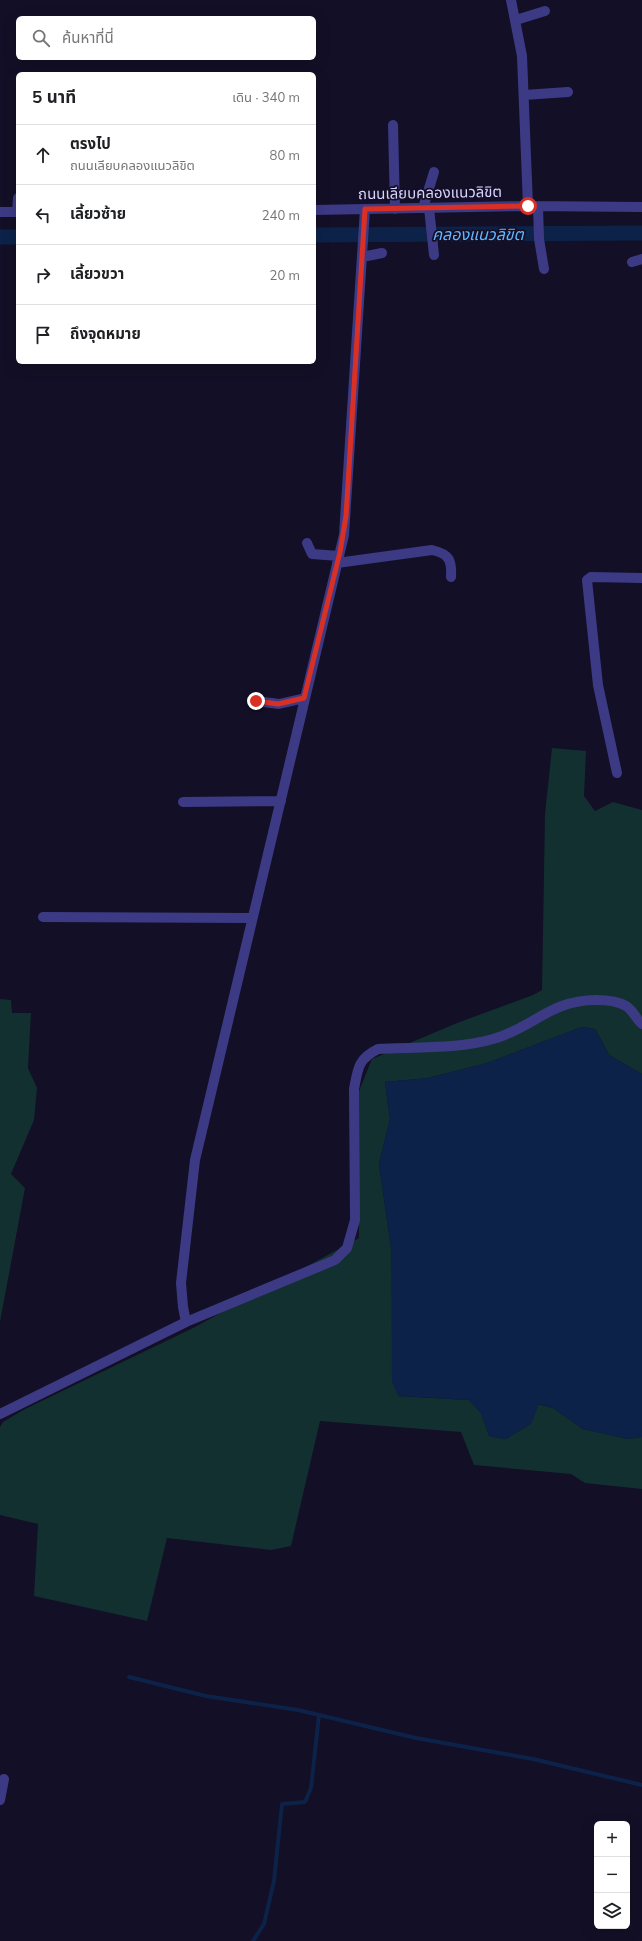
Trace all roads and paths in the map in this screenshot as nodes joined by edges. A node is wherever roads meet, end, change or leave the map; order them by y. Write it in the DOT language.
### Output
graph roads {
  1 [pos="511,0"];
  2 [pos="545,11"];
  3 [pos="516,20"];
  4 [pos="568,92"];
  5 [pos="524,95"];
  6 [pos="393,125"];
  7 [pos="434,172"];
  8 [pos="533,206"];
  9 [pos="642,207"];
  10 [pos="426,208"];
  11 [pos="365,209"];
  12 [pos="395,209"];
  13 [pos="316,210"];
  14 [pos="0,212"];
  15 [pos="16,212"];
  16 [pos="362,252"];
  17 [pos="382,253"];
  18 [pos="434,255"];
  19 [pos="642,259"];
  20 [pos="632,262"];
  21 [pos="544,269"];
  22 [pos="306,543"];
  23 [pos="336,558"];
  24 [pos="451,577"];
  25 [pos="642,578"];
  26 [pos="304,698"];
  27 [pos="256,701"];
  28 [pos="617,773"];
  29 [pos="281,801"];
  30 [pos="183,802"];
  31 [pos="43,917"];
  32 [pos="252,918"];
  33 [pos="642,1024"];
  34 [pos="186,1322"];
  35 [pos="0,1414"];
  36 [pos="4,1779"];
  37 [pos="0,1800"];
  1 -- 3 [label="street"];
  2 -- 3 [label="street"];
  3 -- 5 [label="street"];
  4 -- 5 [label="street"];
  5 -- 8 [label="street"];
  6 -- 12 [label="street"];
  7 -- 10 [label="street"];
  8 -- 9 [label="street, ถนนเลียบคลองแนวลิขิต"];
  8 -- 10 [label="street, ถนนเลียบคลองแนวลิขิต"];
  8 -- 21 [label="street"];
  10 -- 12 [label="street, ถนนเลียบคลองแนวลิขิต"];
  10 -- 18 [label="street"];
  11 -- 12 [label="street, ถนนเลียบคลองแนวลิขิต"];
  11 -- 13 [label="street, ถนนเลียบคลองแนวลิขิต"];
  11 -- 16 [label="street"];
  14 -- 15 [label="street"];
  16 -- 17 [label="street"];
  16 -- 23 [label="street"];
  19 -- 20 [label="street"];
  22 -- 23 [label="street"];
  23 -- 24 [label="street"];
  23 -- 26 [label="street"];
  25 -- 28 [label="street"];
  26 -- 27 [label="street"];
  26 -- 29 [label="street"];
  29 -- 30 [label="street"];
  29 -- 32 [label="street"];
  31 -- 32 [label="street"];
  32 -- 34 [label="street"];
  33 -- 34 [label="street"];
  34 -- 35 [label="street"];
  36 -- 37 [label="street"];
}
